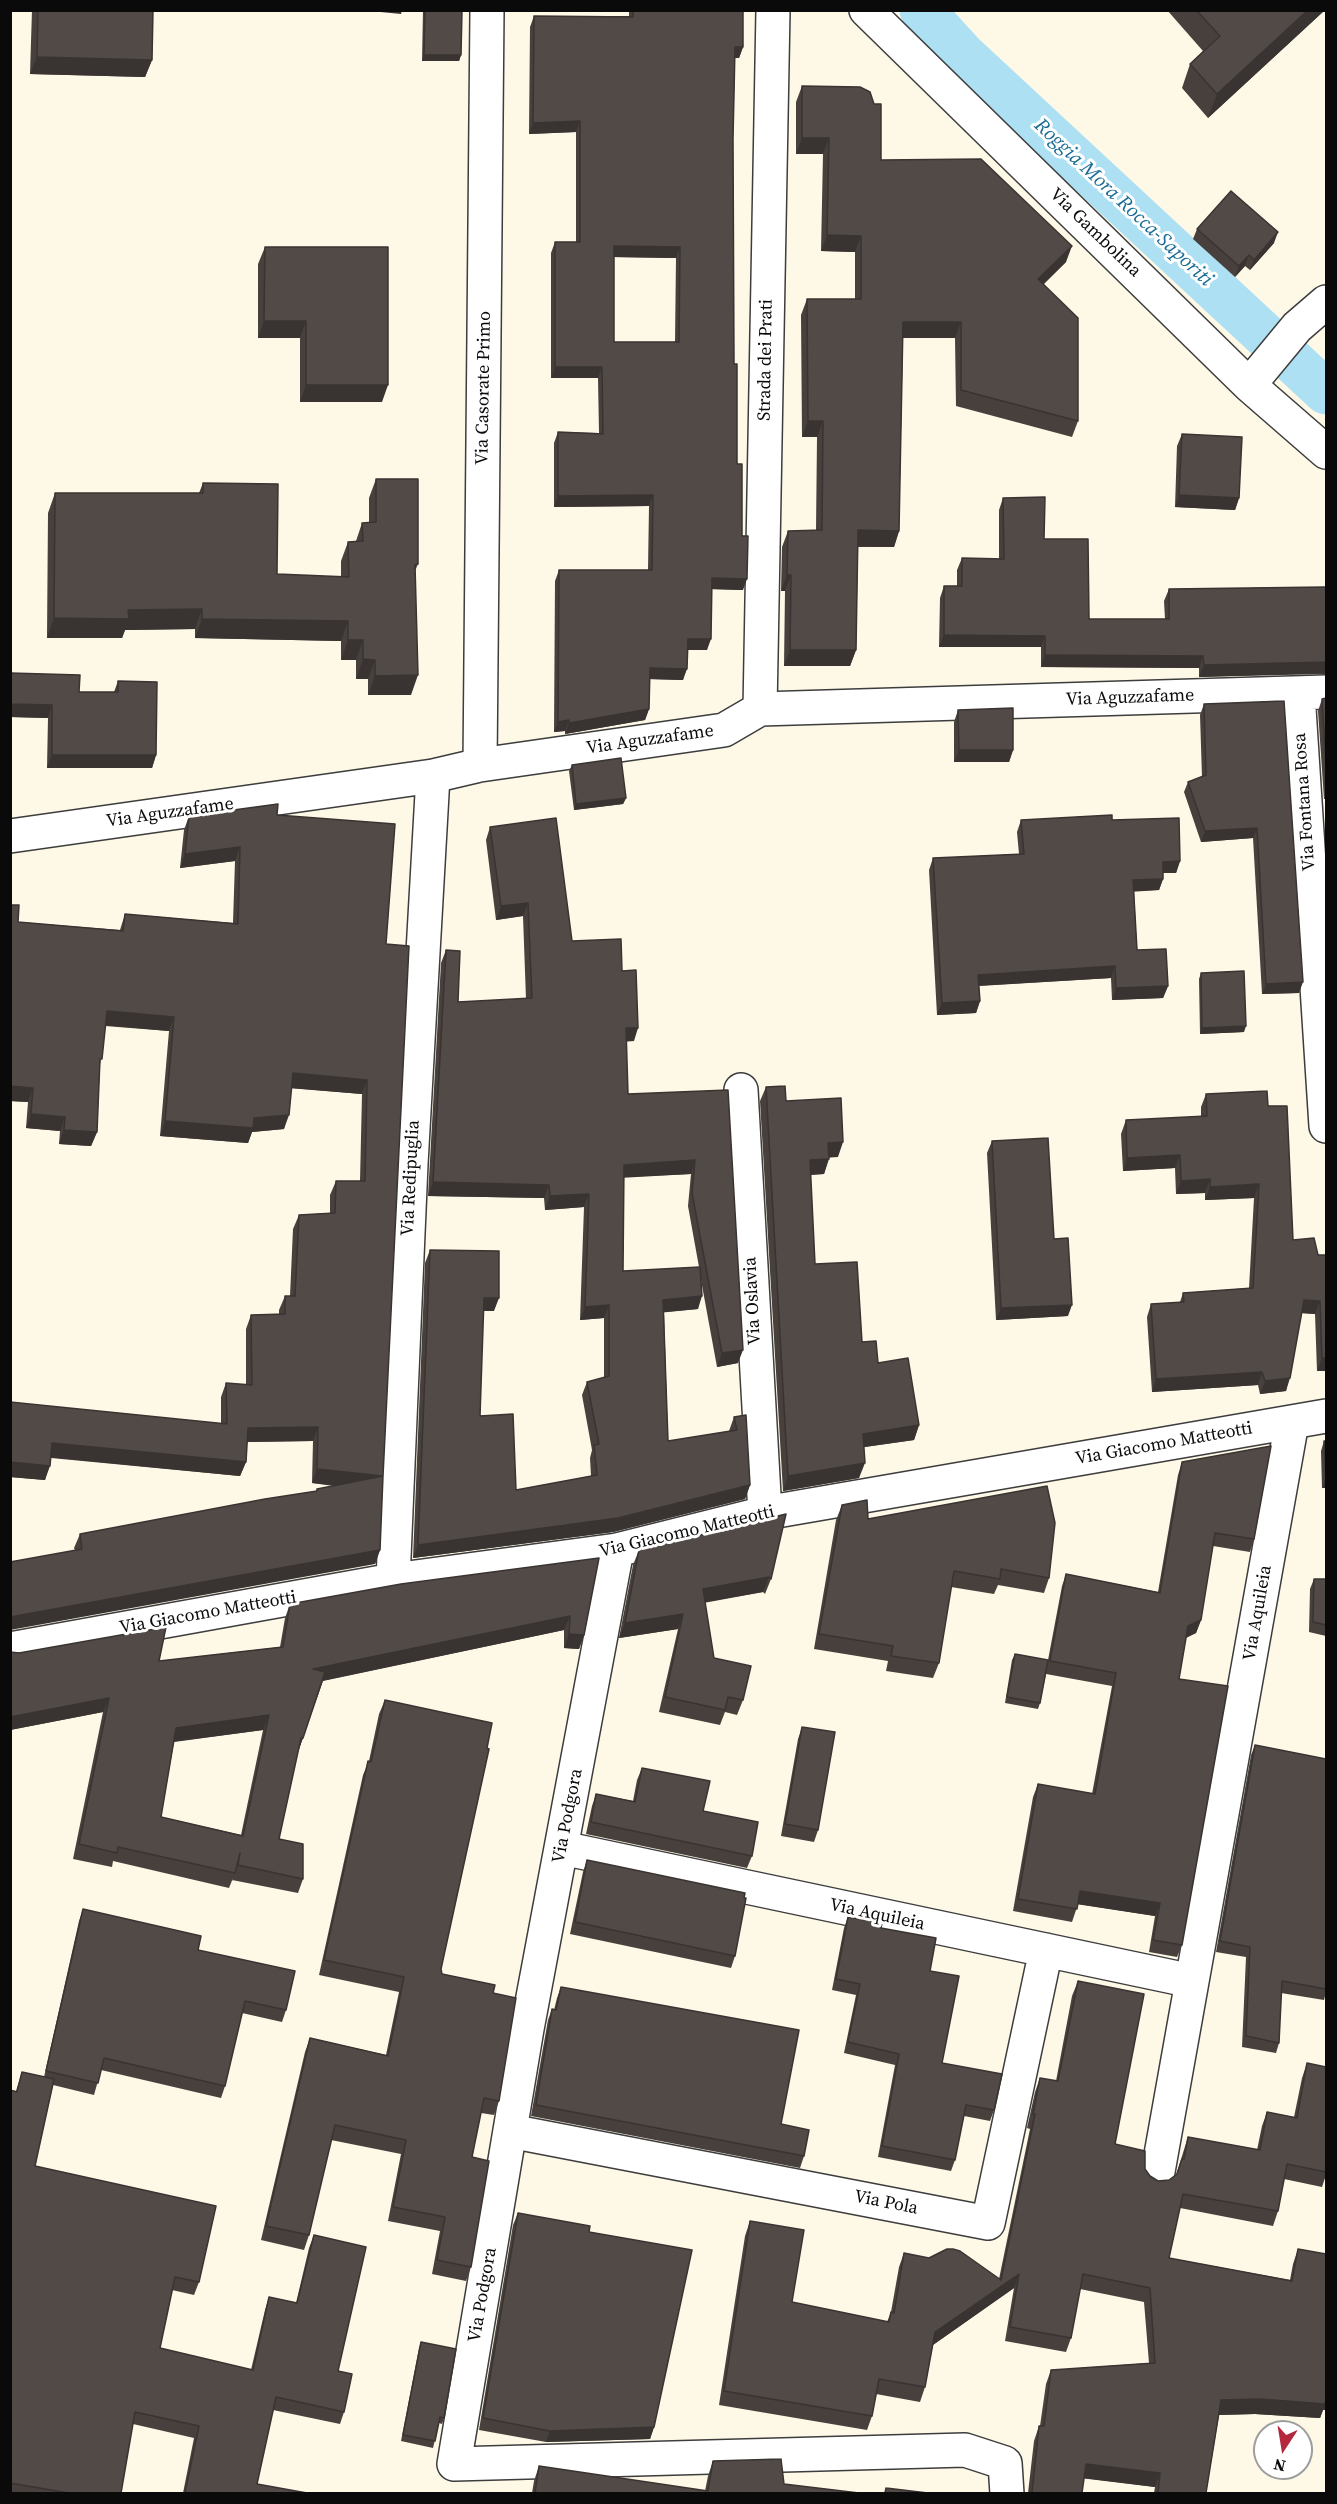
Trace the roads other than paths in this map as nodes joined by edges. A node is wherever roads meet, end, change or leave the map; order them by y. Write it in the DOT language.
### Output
graph roads {
  1 [pos="487,10"];
  2 [pos="772,10"];
  3 [pos="866,10"];
  4 [pos="1326,302"];
  5 [pos="1249,385"];
  6 [pos="1326,452"];
  7 [pos="1312,692"];
  8 [pos="760,709"];
  9 [pos="480,765"];
  10 [pos="434,776"];
  11 [pos="10,836"];
  12 [pos="741,1090"];
  13 [pos="1326,1126"];
  14 [pos="1326,1416"];
  15 [pos="1292,1422"];
  16 [pos="765,1513"];
  17 [pos="618,1550"];
  18 [pos="393,1580"];
  19 [pos="10,1649"];
  20 [pos="562,1848"];
  21 [pos="1046,1950"];
  22 [pos="1192,1981"];
  23 [pos="510,2131"];
  24 [pos="1157,2177"];
  25 [pos="1007,2493"];
  1 -- 9 [label="street, Via Casorate Primo"];
  2 -- 8 [label="street, Strada dei Prati"];
  3 -- 5 [label="street, Via Gambolina"];
  4 -- 5 [label="street"];
  5 -- 6 [label="street, Via Gambolina"];
  7 -- 8 [label="street, Via Aguzzafame"];
  7 -- 13 [label="street, Via Fontana Rosa"];
  8 -- 9 [label="street, Via Aguzzafame"];
  9 -- 10 [label="street, Via Aguzzafame"];
  10 -- 11 [label="street, Via Aguzzafame"];
  10 -- 18 [label="street, Via Redipuglia"];
  12 -- 16 [label="street, Via Oslavia"];
  14 -- 15 [label="street, Via Giacomo Matteotti"];
  15 -- 16 [label="street, Via Giacomo Matteotti"];
  15 -- 22 [label="street, Via Aquileia"];
  16 -- 17 [label="street, Via Giacomo Matteotti"];
  17 -- 18 [label="street, Via Giacomo Matteotti"];
  17 -- 20 [label="street, Via Podgora"];
  18 -- 19 [label="street, Via Giacomo Matteotti"];
  20 -- 21 [label="street, Via Aquileia"];
  20 -- 23 [label="street, Via Podgora"];
  21 -- 22 [label="street, Via Aquileia"];
  21 -- 23 [label="street, Via Pola"];
  22 -- 24 [label="street, Via Aquileia"];
  23 -- 25 [label="street, Via Podgora"];
}
